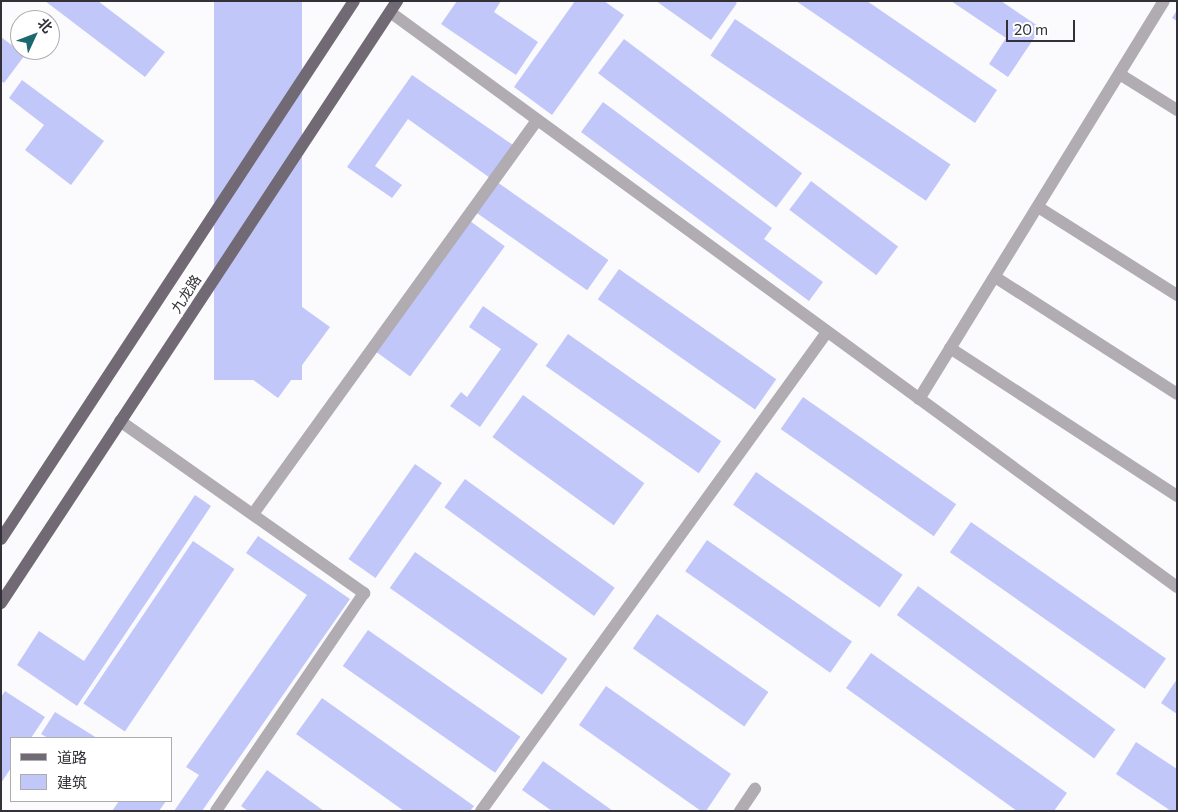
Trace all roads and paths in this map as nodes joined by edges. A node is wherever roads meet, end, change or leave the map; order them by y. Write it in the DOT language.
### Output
graph roads {
  1 [pos="354,1"];
  2 [pos="1164,1"];
  3 [pos="393,7"];
  4 [pos="1121,75"];
  5 [pos="1177,110"];
  6 [pos="536,121"];
  7 [pos="1038,207"];
  8 [pos="994,277"];
  9 [pos="1177,295"];
  10 [pos="827,332"];
  11 [pos="950,348"];
  12 [pos="1177,394"];
  13 [pos="919,399"];
  14 [pos="120,421"];
  15 [pos="1177,496"];
  16 [pos="253,514"];
  17 [pos="1,539"];
  18 [pos="1177,587"];
  19 [pos="1,603"];
  20 [pos="755,789"];
  21 [pos="216,811"];
  22 [pos="481,811"];
  23 [pos="740,811"];
  1 -- 17 [label="main road, 九龙路"];
  2 -- 4 [label="street"];
  3 -- 6 [label="street"];
  3 -- 14 [label="main road, 九龙路"];
  4 -- 5 [label="street"];
  4 -- 7 [label="street"];
  6 -- 10 [label="street"];
  6 -- 16 [label="street"];
  7 -- 8 [label="street"];
  7 -- 9 [label="street"];
  8 -- 11 [label="street"];
  8 -- 12 [label="street"];
  10 -- 13 [label="street"];
  10 -- 22 [label="street"];
  11 -- 13 [label="street"];
  11 -- 15 [label="street"];
  13 -- 18 [label="street"];
  14 -- 16 [label="street"];
  14 -- 19 [label="main road, 九龙路"];
  16 -- 21 [label="street"];
  20 -- 23 [label="street"];
}
